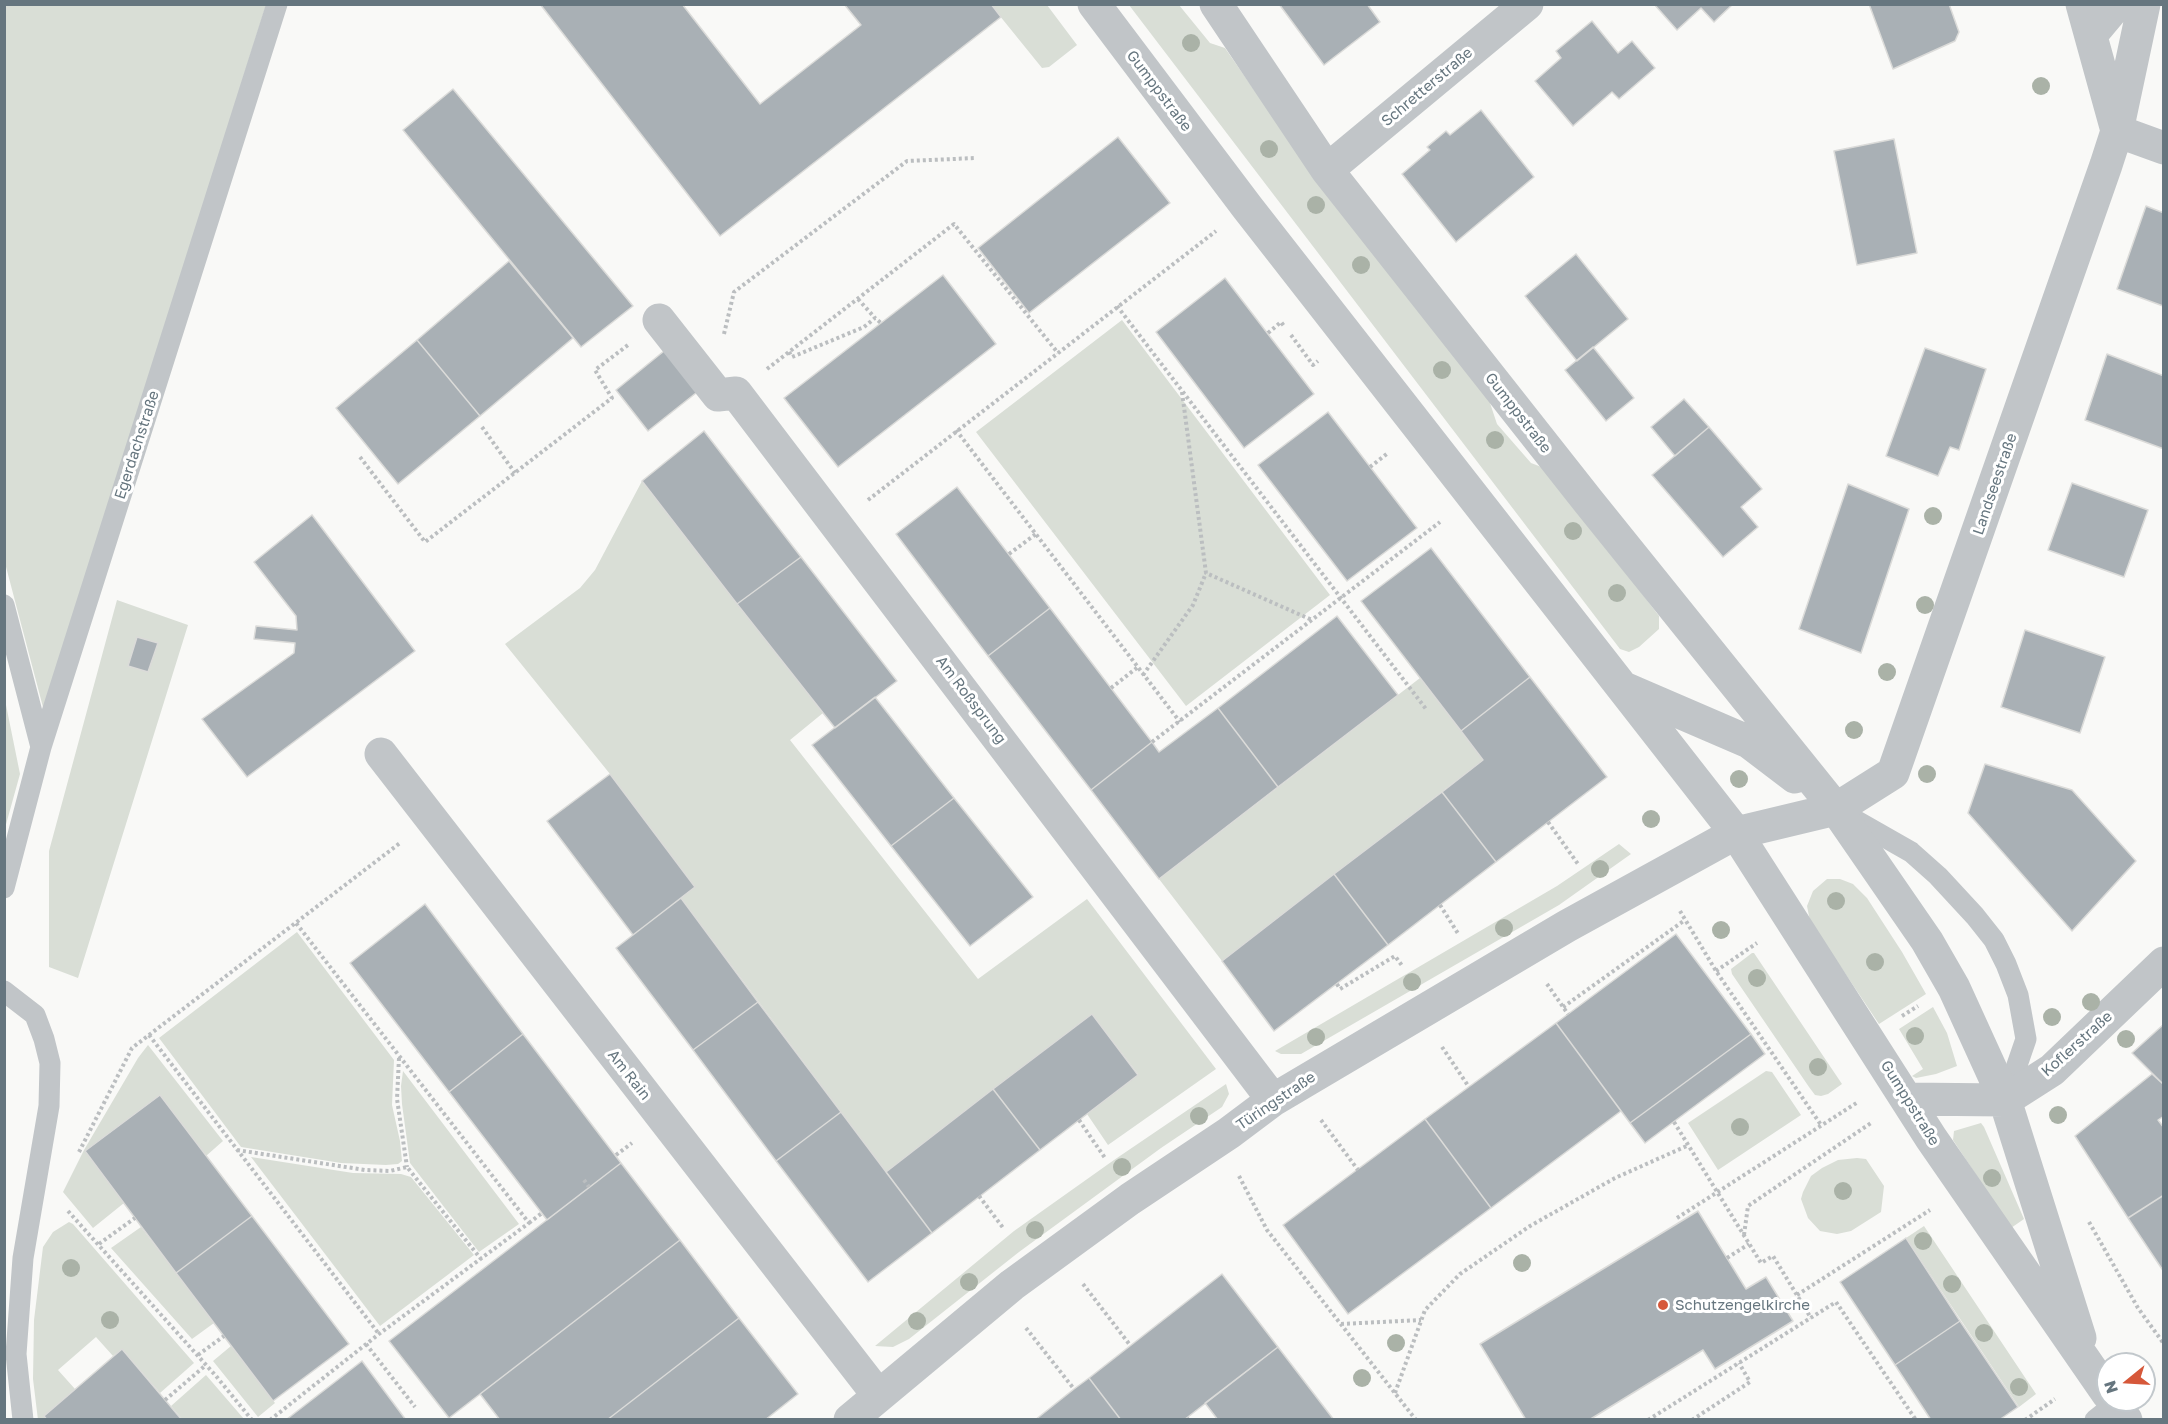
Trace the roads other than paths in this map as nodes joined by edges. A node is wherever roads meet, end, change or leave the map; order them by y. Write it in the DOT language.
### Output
graph roads {
  1 [pos="277,4"];
  2 [pos="1094,4"];
  3 [pos="1216,4"];
  4 [pos="1527,4"];
  5 [pos="2117,4"];
  6 [pos="2144,4"];
  7 [pos="2087,20"];
  8 [pos="2117,131"];
  9 [pos="2163,148"];
  10 [pos="1327,170"];
  11 [pos="659,320"];
  12 [pos="4,605"];
  13 [pos="1623,688"];
  14 [pos="41,747"];
  15 [pos="381,754"];
  16 [pos="1836,809"];
  17 [pos="1736,833"];
  18 [pos="4,888"];
  19 [pos="2163,963"];
  20 [pos="4,991"];
  21 [pos="1907,1099"];
  22 [pos="1273,1100"];
  23 [pos="2005,1100"];
  24 [pos="2096,1366"];
  25 [pos="2096,1383"];
  26 [pos="878,1395"];
  27 [pos="23,1419"];
  28 [pos="850,1419"];
  1 -- 14 [label="lane, Egerdachstraße"];
  2 -- 13 [label="street, Gumppstraße"];
  3 -- 10 [label="street, Gumppstraße"];
  4 -- 10 [label="street, Schretterstraße"];
  5 -- 7 [label="street"];
  6 -- 8 [label="street, Landseestraße"];
  7 -- 8 [label="street"];
  8 -- 9 [label="street"];
  8 -- 16 [label="street, Landseestraße"];
  10 -- 16 [label="street, Gumppstraße"];
  11 -- 22 [label="street, Am Roßsprung"];
  12 -- 14 [label="lane"];
  13 -- 16 [label="street, Gumppstraße"];
  13 -- 17 [label="street, Gumppstraße"];
  14 -- 18 [label="lane, Egerdachstraße"];
  15 -- 26 [label="street, Am Rain"];
  16 -- 17 [label="street"];
  16 -- 23 [label="street, Gumppstraße"];
  16 -- 23 [label="lane"];
  17 -- 21 [label="street, Gumppstraße"];
  17 -- 22 [label="street, Türingstraße"];
  19 -- 23 [label="street, Koflerstraße"];
  20 -- 27 [label="lane"];
  21 -- 23 [label="street"];
  21 -- 25 [label="street, Gumppstraße"];
  22 -- 26 [label="street, Türingstraße"];
  23 -- 24 [label="street, Gumppstraße"];
  26 -- 28 [label="street, Türingstraße"];
}
